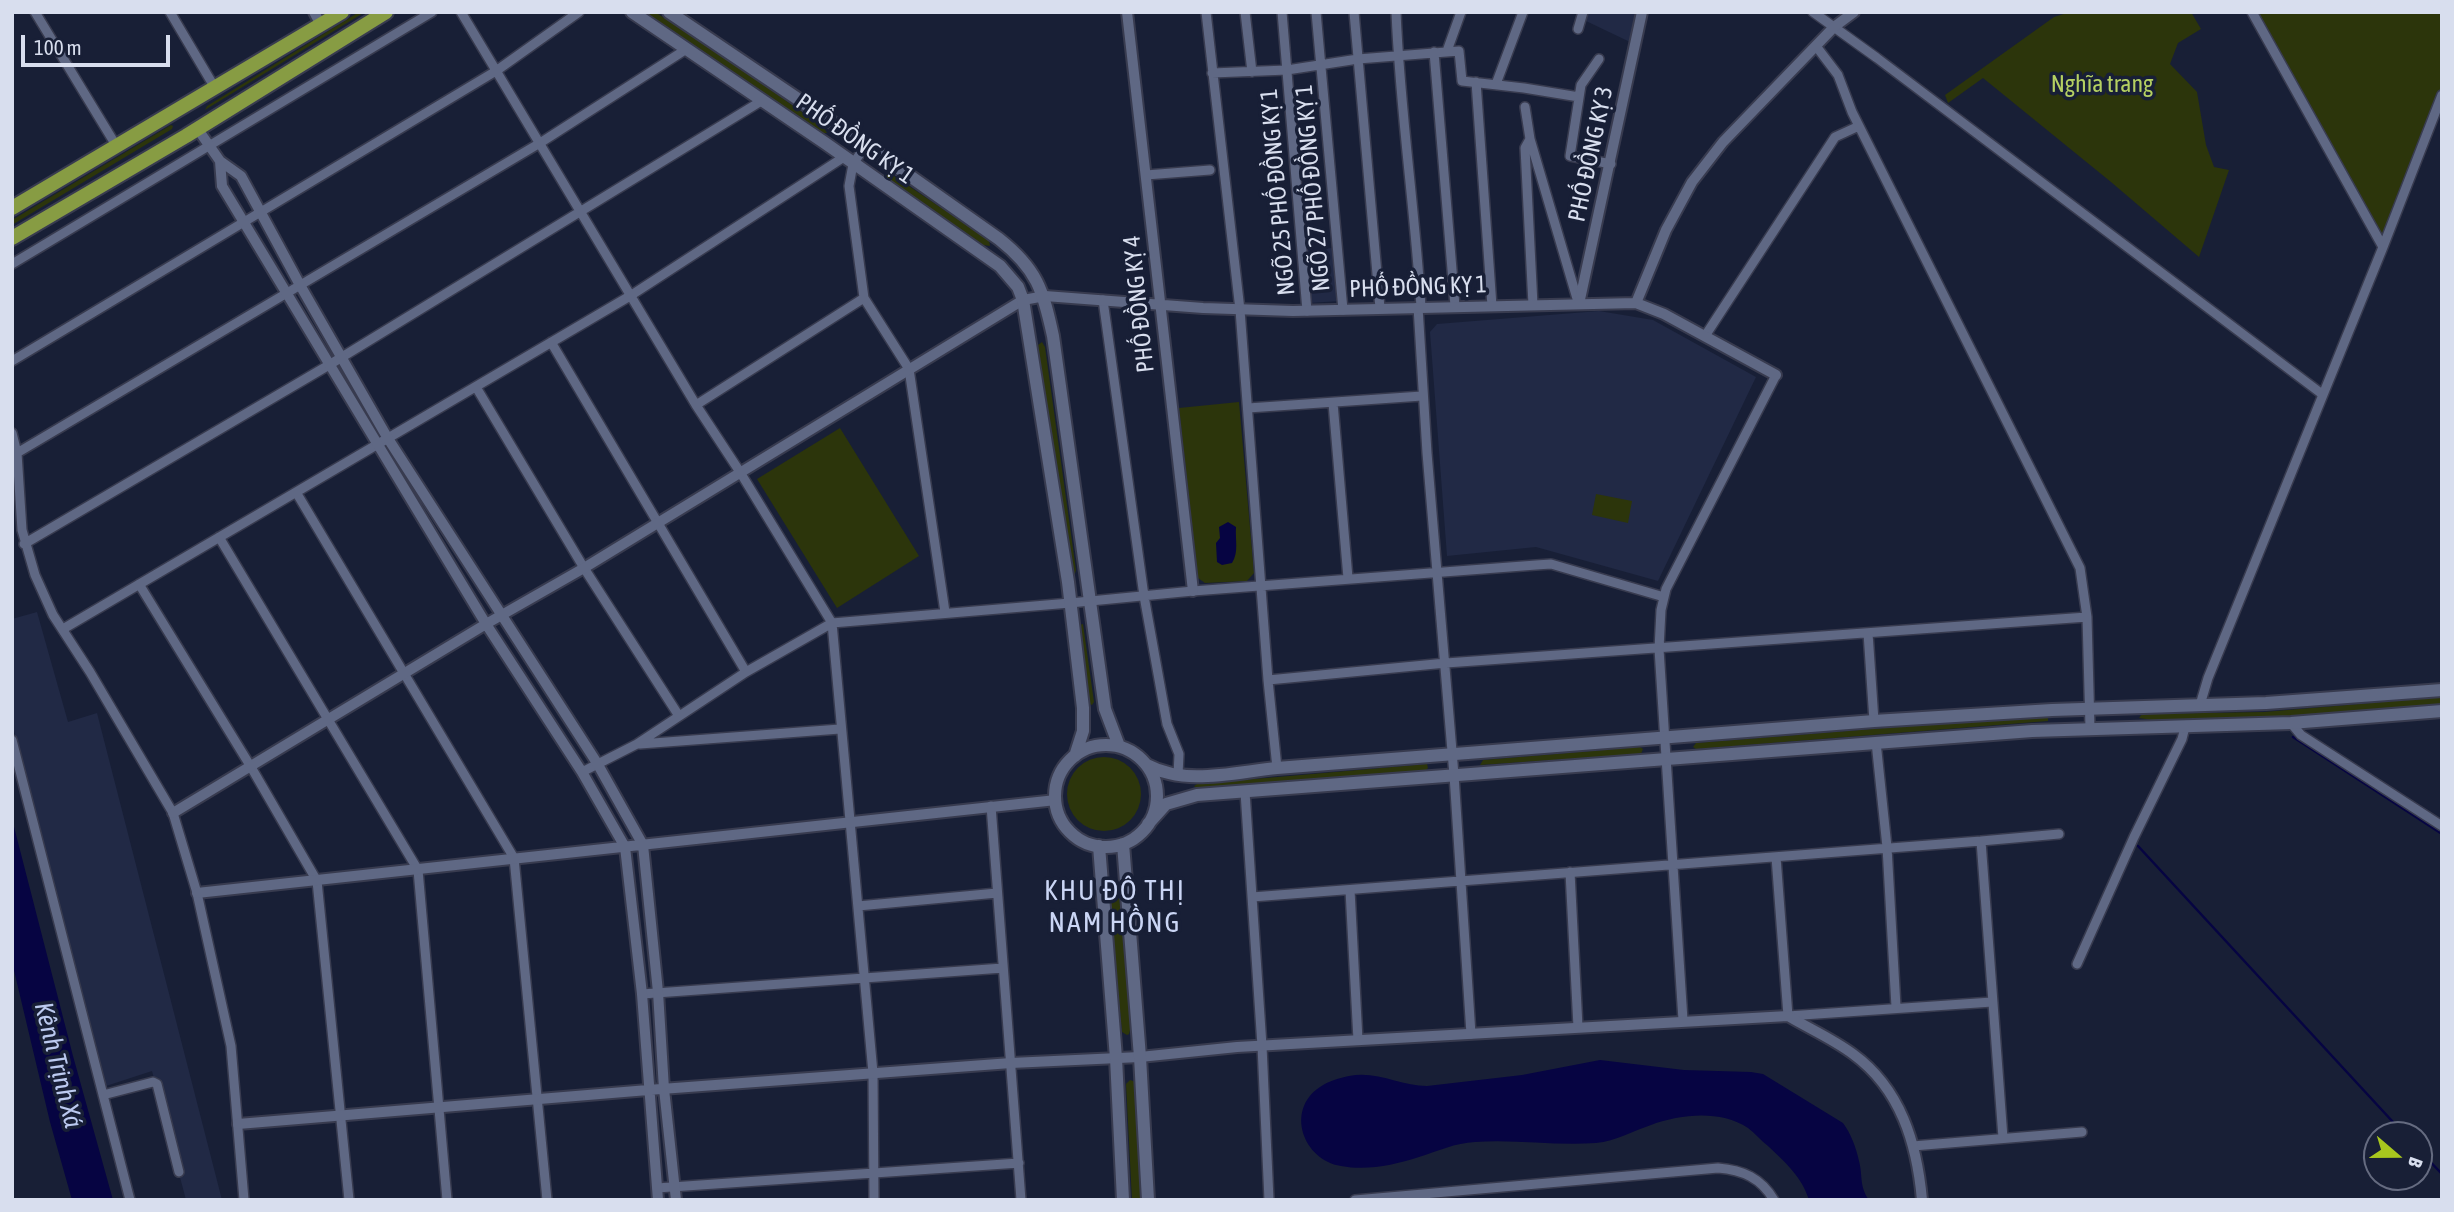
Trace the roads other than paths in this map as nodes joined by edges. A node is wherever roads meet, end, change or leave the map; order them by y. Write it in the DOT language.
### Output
graph roads {
  1 [pos="35,12"];
  2 [pos="170,12"];
  3 [pos="342,12"];
  4 [pos="386,12"];
  5 [pos="432,12"];
  6 [pos="461,12"];
  7 [pos="579,12"];
  8 [pos="632,12"];
  9 [pos="669,12"];
  10 [pos="1127,12"];
  11 [pos="1206,12"];
  12 [pos="1245,12"];
  13 [pos="1282,12"];
  14 [pos="1316,12"];
  15 [pos="1354,12"];
  16 [pos="1396,12"];
  17 [pos="1461,12"];
  18 [pos="1523,12"];
  19 [pos="1583,12"];
  20 [pos="1642,12"];
  21 [pos="1813,12"];
  22 [pos="1854,12"];
  23 [pos="2252,12"];
  24 [pos="317,19"];
  25 [pos="1834,27"];
  26 [pos="1577,29"];
  27 [pos="1816,46"];
  28 [pos="685,50"];
  29 [pos="1447,51"];
  30 [pos="1434,52"];
  31 [pos="1398,55"];
  32 [pos="1358,59"];
  33 [pos="1599,59"];
  34 [pos="1322,63"];
  35 [pos="1287,70"];
  36 [pos="496,71"];
  37 [pos="1252,72"];
  38 [pos="1212,73"];
  39 [pos="1476,82"];
  40 [pos="1496,84"];
  41 [pos="215,88"];
  42 [pos="2442,95"];
  43 [pos="1579,97"];
  44 [pos="763,100"];
  45 [pos="1525,107"];
  46 [pos="1859,126"];
  47 [pos="197,128"];
  48 [pos="1530,139"];
  49 [pos="540,144"];
  50 [pos="866,145"];
  51 [pos="117,146"];
  52 [pos="210,146"];
  53 [pos="220,161"];
  54 [pos="849,161"];
  55 [pos="1611,164"];
  56 [pos="1210,170"];
  57 [pos="1146,175"];
  58 [pos="13,207"];
  59 [pos="260,212"];
  60 [pos="581,213"];
  61 [pos="244,222"];
  62 [pos="12,238"];
  63 [pos="2383,247"];
  64 [pos="12,264"];
  65 [pos="300,285"];
  66 [pos="287,293"];
  67 [pos="630,296"];
  68 [pos="1045,296"];
  69 [pos="864,298"];
  70 [pos="1023,300"];
  71 [pos="1103,300"];
  72 [pos="1636,303"];
  73 [pos="1579,304"];
  74 [pos="1159,305"];
  75 [pos="1533,305"];
  76 [pos="1455,306"];
  77 [pos="1492,306"];
  78 [pos="1419,307"];
  79 [pos="1380,308"];
  80 [pos="1240,310"];
  81 [pos="1343,310"];
  82 [pos="1307,311"];
  83 [pos="1705,336"];
  84 [pos="551,342"];
  85 [pos="342,357"];
  86 [pos="12,361"];
  87 [pos="329,365"];
  88 [pos="909,369"];
  89 [pos="1776,375"];
  90 [pos="476,387"];
  91 [pos="2322,394"];
  92 [pos="1422,396"];
  93 [pos="1333,403"];
  94 [pos="696,405"];
  95 [pos="1248,408"];
  96 [pos="12,433"];
  97 [pos="387,437"];
  98 [pos="377,444"];
  99 [pos="17,453"];
  100 [pos="740,472"];
  101 [pos="296,492"];
  102 [pos="658,522"];
  103 [pos="219,537"];
  104 [pos="24,544"];
  105 [pos="584,568"];
  106 [pos="1438,571"];
  107 [pos="1348,578"];
  108 [pos="139,584"];
  109 [pos="1261,586"];
  110 [pos="1193,591"];
  111 [pos="1144,596"];
  112 [pos="1664,597"];
  113 [pos="1091,601"];
  114 [pos="1070,604"];
  115 [pos="946,612"];
  116 [pos="500,615"];
  117 [pos="2087,617"];
  118 [pos="832,623"];
  119 [pos="486,624"];
  120 [pos="63,629"];
  121 [pos="1868,633"];
  122 [pos="1659,649"];
  123 [pos="1446,663"];
  124 [pos="746,672"];
  125 [pos="404,674"];
  126 [pos="1268,680"];
  127 [pos="2442,690"];
  128 [pos="2200,705"];
  129 [pos="2090,708"];
  130 [pos="2442,711"];
  131 [pos="679,716"];
  132 [pos="328,721"];
  133 [pos="1874,721"];
  134 [pos="2291,723"];
  135 [pos="2185,727"];
  136 [pos="840,729"];
  137 [pos="2090,729"];
  138 [pos="1664,737"];
  139 [pos="12,740"];
  140 [pos="1876,742"];
  141 [pos="637,744"];
  142 [pos="1119,746"];
  143 [pos="1452,755"];
  144 [pos="1075,756"];
  145 [pos="1666,758"];
  146 [pos="597,764"];
  147 [pos="1147,765"];
  148 [pos="251,767"];
  149 [pos="1277,768"];
  150 [pos="582,772"];
  151 [pos="1178,775"];
  152 [pos="1454,775"];
  153 [pos="1245,792"];
  154 [pos="1056,800"];
  155 [pos="991,806"];
  156 [pos="173,813"];
  157 [pos="851,821"];
  158 [pos="1149,824"];
  159 [pos="2442,826"];
  160 [pos="2059,834"];
  161 [pos="1981,841"];
  162 [pos="1123,844"];
  163 [pos="643,845"];
  164 [pos="1099,846"];
  165 [pos="625,847"];
  166 [pos="1887,847"];
  167 [pos="1776,856"];
  168 [pos="514,858"];
  169 [pos="1673,864"];
  170 [pos="418,870"];
  171 [pos="1570,872"];
  172 [pos="317,881"];
  173 [pos="1462,881"];
  174 [pos="1350,890"];
  175 [pos="197,893"];
  176 [pos="997,893"];
  177 [pos="1252,897"];
  178 [pos="858,906"];
  179 [pos="2077,964"];
  180 [pos="1003,968"];
  181 [pos="864,977"];
  182 [pos="658,992"];
  183 [pos="642,994"];
  184 [pos="1992,1002"];
  185 [pos="1896,1006"];
  186 [pos="1819,1013"];
  187 [pos="1788,1016"];
  188 [pos="1683,1020"];
  189 [pos="1578,1027"];
  190 [pos="1815,1032"];
  191 [pos="1471,1034"];
  192 [pos="1358,1040"];
  193 [pos="1262,1046"];
  194 [pos="1140,1057"];
  195 [pos="1116,1058"];
  196 [pos="1012,1063"];
  197 [pos="873,1073"];
  198 [pos="664,1089"];
  199 [pos="648,1090"];
  200 [pos="103,1095"];
  201 [pos="538,1099"];
  202 [pos="440,1108"];
  203 [pos="342,1114"];
  204 [pos="239,1124"];
  205 [pos="2082,1132"];
  206 [pos="2003,1138"];
  207 [pos="1913,1146"];
  208 [pos="1018,1163"];
  209 [pos="179,1172"];
  210 [pos="874,1172"];
  211 [pos="674,1186"];
  212 [pos="657,1188"];
  213 [pos="130,1200"];
  214 [pos="244,1200"];
  215 [pos="349,1200"];
  216 [pos="447,1200"];
  217 [pos="547,1200"];
  218 [pos="658,1200"];
  219 [pos="676,1200"];
  220 [pos="874,1200"];
  221 [pos="1021,1200"];
  222 [pos="1124,1200"];
  223 [pos="1148,1200"];
  224 [pos="1269,1200"];
  225 [pos="1355,1200"];
  226 [pos="1774,1200"];
  227 [pos="1922,1200"];
  1 -- 51 [label="street"];
  2 -- 41 [label="street"];
  3 -- 24 [label="main road"];
  4 -- 47 [label="main road"];
  5 -- 52 [label="street"];
  6 -- 36 [label="street"];
  7 -- 36 [label="street"];
  8 -- 28 [label="main road, PHỐ ĐỒNG KỴ 1"];
  9 -- 50 [label="main road, PHỐ ĐỒNG KỴ 1"];
  10 -- 57 [label="street, PHỐ ĐỒNG KỴ 4"];
  11 -- 38 [label="street"];
  12 -- 37 [label="street"];
  13 -- 35 [label="street, NGÕ 25 PHỐ ĐỒNG KỴ 1"];
  14 -- 34 [label="street, NGÕ 27 PHỐ ĐỒNG KỴ 1"];
  15 -- 32 [label="street"];
  16 -- 31 [label="street"];
  17 -- 29 [label="street"];
  18 -- 40 [label="street"];
  19 -- 26 [label="street"];
  20 -- 55 [label="street, PHỐ ĐỒNG KỴ 3"];
  21 -- 25 [label="street"];
  22 -- 25 [label="street"];
  23 -- 63 [label="street"];
  24 -- 41 [label="main road"];
  25 -- 27 [label="street"];
  25 -- 91 [label="street"];
  27 -- 46 [label="street"];
  27 -- 72 [label="street"];
  28 -- 44 [label="main road, PHỐ ĐỒNG KỴ 1"];
  28 -- 49 [label="street"];
  29 -- 30 [label="street"];
  29 -- 39 [label="street"];
  30 -- 31 [label="street"];
  30 -- 76 [label="street"];
  31 -- 32 [label="street"];
  31 -- 78 [label="street"];
  32 -- 34 [label="street"];
  32 -- 79 [label="street"];
  33 -- 43 [label="street"];
  34 -- 35 [label="street"];
  34 -- 81 [label="street, NGÕ 27 PHỐ ĐỒNG KỴ 1"];
  35 -- 37 [label="street"];
  35 -- 82 [label="street, NGÕ 25 PHỐ ĐỒNG KỴ 1"];
  36 -- 49 [label="street"];
  36 -- 59 [label="street"];
  37 -- 38 [label="street"];
  38 -- 80 [label="street"];
  39 -- 40 [label="street"];
  39 -- 77 [label="street"];
  40 -- 43 [label="street"];
  41 -- 51 [label="main road"];
  42 -- 63 [label="street"];
  43 -- 55 [label="street"];
  44 -- 54 [label="main road, PHỐ ĐỒNG KỴ 1"];
  44 -- 60 [label="street"];
  45 -- 48 [label="street"];
  46 -- 83 [label="street"];
  46 -- 117 [label="street"];
  47 -- 52 [label="street"];
  47 -- 62 [label="main road"];
  48 -- 73 [label="street"];
  48 -- 75 [label="street"];
  49 -- 60 [label="street"];
  49 -- 65 [label="street"];
  50 -- 54 [label="street"];
  50 -- 68 [label="main road, PHỐ ĐỒNG KỴ 1"];
  51 -- 58 [label="main road"];
  52 -- 53 [label="street"];
  52 -- 64 [label="street"];
  53 -- 59 [label="street"];
  53 -- 61 [label="street"];
  54 -- 67 [label="street"];
  54 -- 69 [label="street"];
  54 -- 70 [label="main road, PHỐ ĐỒNG KỴ 1"];
  55 -- 73 [label="street, PHỐ ĐỒNG KỴ 3"];
  56 -- 57 [label="street"];
  57 -- 74 [label="street, PHỐ ĐỒNG KỴ 4"];
  59 -- 61 [label="street"];
  59 -- 65 [label="street"];
  60 -- 67 [label="street"];
  60 -- 85 [label="street"];
  61 -- 66 [label="street"];
  61 -- 86 [label="street"];
  63 -- 91 [label="street"];
  65 -- 66 [label="street"];
  65 -- 85 [label="street"];
  66 -- 87 [label="street"];
  66 -- 99 [label="street"];
  67 -- 84 [label="street"];
  67 -- 94 [label="street"];
  68 -- 70 [label="street, PHỐ ĐỒNG KỴ 1"];
  68 -- 71 [label="street, PHỐ ĐỒNG KỴ 1"];
  68 -- 113 [label="main road"];
  69 -- 88 [label="street"];
  69 -- 94 [label="street"];
  70 -- 88 [label="street"];
  70 -- 114 [label="main road"];
  71 -- 74 [label="street, PHỐ ĐỒNG KỴ 1"];
  71 -- 111 [label="street"];
  72 -- 73 [label="street, PHỐ ĐỒNG KỴ 1"];
  72 -- 83 [label="street, PHỐ ĐỒNG KỴ 1"];
  73 -- 75 [label="street, PHỐ ĐỒNG KỴ 1"];
  74 -- 80 [label="street, PHỐ ĐỒNG KỴ 1"];
  74 -- 110 [label="street, PHỐ ĐỒNG KỴ 4"];
  75 -- 77 [label="street, PHỐ ĐỒNG KỴ 1"];
  76 -- 77 [label="street, PHỐ ĐỒNG KỴ 1"];
  76 -- 78 [label="street, PHỐ ĐỒNG KỴ 1"];
  78 -- 79 [label="street, PHỐ ĐỒNG KỴ 1"];
  78 -- 92 [label="street"];
  79 -- 81 [label="street, PHỐ ĐỒNG KỴ 1"];
  80 -- 82 [label="street, PHỐ ĐỒNG KỴ 1"];
  80 -- 95 [label="street"];
  81 -- 82 [label="street, PHỐ ĐỒNG KỴ 1"];
  83 -- 89 [label="street, PHỐ ĐỒNG KỴ 1"];
  84 -- 90 [label="street"];
  84 -- 102 [label="street"];
  85 -- 87 [label="street"];
  85 -- 97 [label="street"];
  87 -- 98 [label="street"];
  87 -- 104 [label="street"];
  88 -- 100 [label="street"];
  88 -- 115 [label="street"];
  89 -- 112 [label="street"];
  90 -- 97 [label="street"];
  90 -- 105 [label="street"];
  91 -- 128 [label="street"];
  92 -- 93 [label="street"];
  92 -- 106 [label="street"];
  93 -- 95 [label="street"];
  93 -- 107 [label="street"];
  94 -- 100 [label="street"];
  95 -- 109 [label="street"];
  96 -- 99 [label="street"];
  97 -- 98 [label="street"];
  97 -- 116 [label="street"];
  98 -- 101 [label="street"];
  98 -- 119 [label="street"];
  99 -- 104 [label="street"];
  100 -- 102 [label="street"];
  100 -- 118 [label="street"];
  101 -- 103 [label="street"];
  101 -- 125 [label="street"];
  102 -- 105 [label="street"];
  102 -- 124 [label="street"];
  103 -- 108 [label="street"];
  103 -- 132 [label="street"];
  104 -- 120 [label="street"];
  105 -- 116 [label="street"];
  105 -- 131 [label="street"];
  106 -- 107 [label="street"];
  106 -- 112 [label="street"];
  106 -- 123 [label="street"];
  107 -- 109 [label="street"];
  108 -- 120 [label="street"];
  108 -- 148 [label="street"];
  109 -- 110 [label="street"];
  109 -- 126 [label="street"];
  110 -- 111 [label="street"];
  111 -- 113 [label="street"];
  111 -- 151 [label="street"];
  112 -- 122 [label="street"];
  113 -- 114 [label="street"];
  113 -- 142 [label="main road"];
  114 -- 115 [label="street"];
  114 -- 144 [label="main road"];
  115 -- 118 [label="street"];
  116 -- 119 [label="street"];
  116 -- 146 [label="street"];
  117 -- 121 [label="street"];
  117 -- 129 [label="street"];
  118 -- 124 [label="street"];
  118 -- 136 [label="street"];
  119 -- 125 [label="street"];
  119 -- 150 [label="street"];
  120 -- 156 [label="street"];
  121 -- 122 [label="street"];
  121 -- 133 [label="street"];
  122 -- 123 [label="street"];
  122 -- 138 [label="street"];
  123 -- 126 [label="street"];
  123 -- 143 [label="street"];
  124 -- 131 [label="street"];
  125 -- 132 [label="street"];
  125 -- 168 [label="street"];
  126 -- 149 [label="street"];
  127 -- 128 [label="main road"];
  128 -- 129 [label="main road"];
  129 -- 133 [label="main road"];
  129 -- 137 [label="street"];
  130 -- 134 [label="main road"];
  131 -- 141 [label="street"];
  132 -- 148 [label="street"];
  132 -- 170 [label="street"];
  133 -- 138 [label="main road"];
  134 -- 135 [label="main road"];
  134 -- 159 [label="street"];
  135 -- 137 [label="main road"];
  135 -- 179 [label="street"];
  136 -- 141 [label="street"];
  136 -- 157 [label="street"];
  137 -- 140 [label="main road"];
  138 -- 143 [label="main road"];
  138 -- 145 [label="street"];
  139 -- 200 [label="street"];
  140 -- 145 [label="main road"];
  140 -- 166 [label="street"];
  141 -- 146 [label="street"];
  142 -- 144 [label="main road"];
  142 -- 147 [label="main road"];
  143 -- 149 [label="main road"];
  143 -- 152 [label="street"];
  144 -- 154 [label="main road"];
  145 -- 152 [label="main road"];
  145 -- 169 [label="street"];
  146 -- 150 [label="street"];
  146 -- 163 [label="street"];
  147 -- 151 [label="main road"];
  147 -- 158 [label="main road"];
  148 -- 156 [label="street"];
  148 -- 172 [label="street"];
  149 -- 151 [label="main road"];
  150 -- 165 [label="street"];
  152 -- 153 [label="main road"];
  152 -- 173 [label="street"];
  153 -- 158 [label="main road"];
  153 -- 177 [label="street"];
  154 -- 155 [label="street"];
  154 -- 164 [label="main road"];
  155 -- 157 [label="street"];
  155 -- 176 [label="street"];
  156 -- 175 [label="street"];
  157 -- 163 [label="street"];
  157 -- 178 [label="street"];
  158 -- 162 [label="main road"];
  160 -- 161 [label="street"];
  161 -- 166 [label="street"];
  161 -- 184 [label="street"];
  162 -- 164 [label="main road"];
  162 -- 194 [label="main road"];
  163 -- 165 [label="street"];
  163 -- 182 [label="street"];
  164 -- 195 [label="main road"];
  165 -- 168 [label="street"];
  165 -- 183 [label="street"];
  166 -- 167 [label="street"];
  166 -- 185 [label="street"];
  167 -- 169 [label="street"];
  167 -- 187 [label="street"];
  168 -- 170 [label="street"];
  168 -- 201 [label="street"];
  169 -- 171 [label="street"];
  169 -- 188 [label="street"];
  170 -- 172 [label="street"];
  170 -- 202 [label="street"];
  171 -- 173 [label="street"];
  171 -- 189 [label="street"];
  172 -- 175 [label="street"];
  172 -- 203 [label="street"];
  173 -- 174 [label="street"];
  173 -- 191 [label="street"];
  174 -- 177 [label="street"];
  174 -- 192 [label="street"];
  175 -- 204 [label="street"];
  176 -- 178 [label="street"];
  176 -- 180 [label="street"];
  177 -- 193 [label="street"];
  178 -- 181 [label="street"];
  180 -- 181 [label="street"];
  180 -- 196 [label="street"];
  181 -- 182 [label="street"];
  181 -- 197 [label="street"];
  182 -- 183 [label="street"];
  182 -- 198 [label="street"];
  183 -- 199 [label="street"];
  184 -- 185 [label="street"];
  184 -- 206 [label="street"];
  185 -- 186 [label="street"];
  186 -- 187 [label="street"];
  186 -- 190 [label="street"];
  187 -- 188 [label="street"];
  187 -- 190 [label="street"];
  188 -- 189 [label="street"];
  189 -- 191 [label="street"];
  190 -- 207 [label="street"];
  191 -- 192 [label="street"];
  192 -- 193 [label="street"];
  193 -- 194 [label="street"];
  193 -- 224 [label="street"];
  194 -- 195 [label="street"];
  194 -- 223 [label="main road"];
  195 -- 196 [label="street"];
  195 -- 222 [label="main road"];
  196 -- 197 [label="street"];
  196 -- 208 [label="street"];
  197 -- 198 [label="street"];
  197 -- 210 [label="street"];
  198 -- 199 [label="street"];
  198 -- 211 [label="street"];
  199 -- 201 [label="street"];
  199 -- 212 [label="street"];
  200 -- 209 [label="street"];
  200 -- 213 [label="street"];
  201 -- 202 [label="street"];
  201 -- 217 [label="street"];
  202 -- 203 [label="street"];
  202 -- 216 [label="street"];
  203 -- 204 [label="street"];
  203 -- 215 [label="street"];
  204 -- 214 [label="street"];
  205 -- 206 [label="street"];
  206 -- 207 [label="street"];
  207 -- 227 [label="street"];
  208 -- 210 [label="street"];
  208 -- 221 [label="street"];
  210 -- 211 [label="street"];
  210 -- 220 [label="street"];
  211 -- 212 [label="street"];
  211 -- 219 [label="street"];
  212 -- 218 [label="street"];
  225 -- 226 [label="street"];
}
